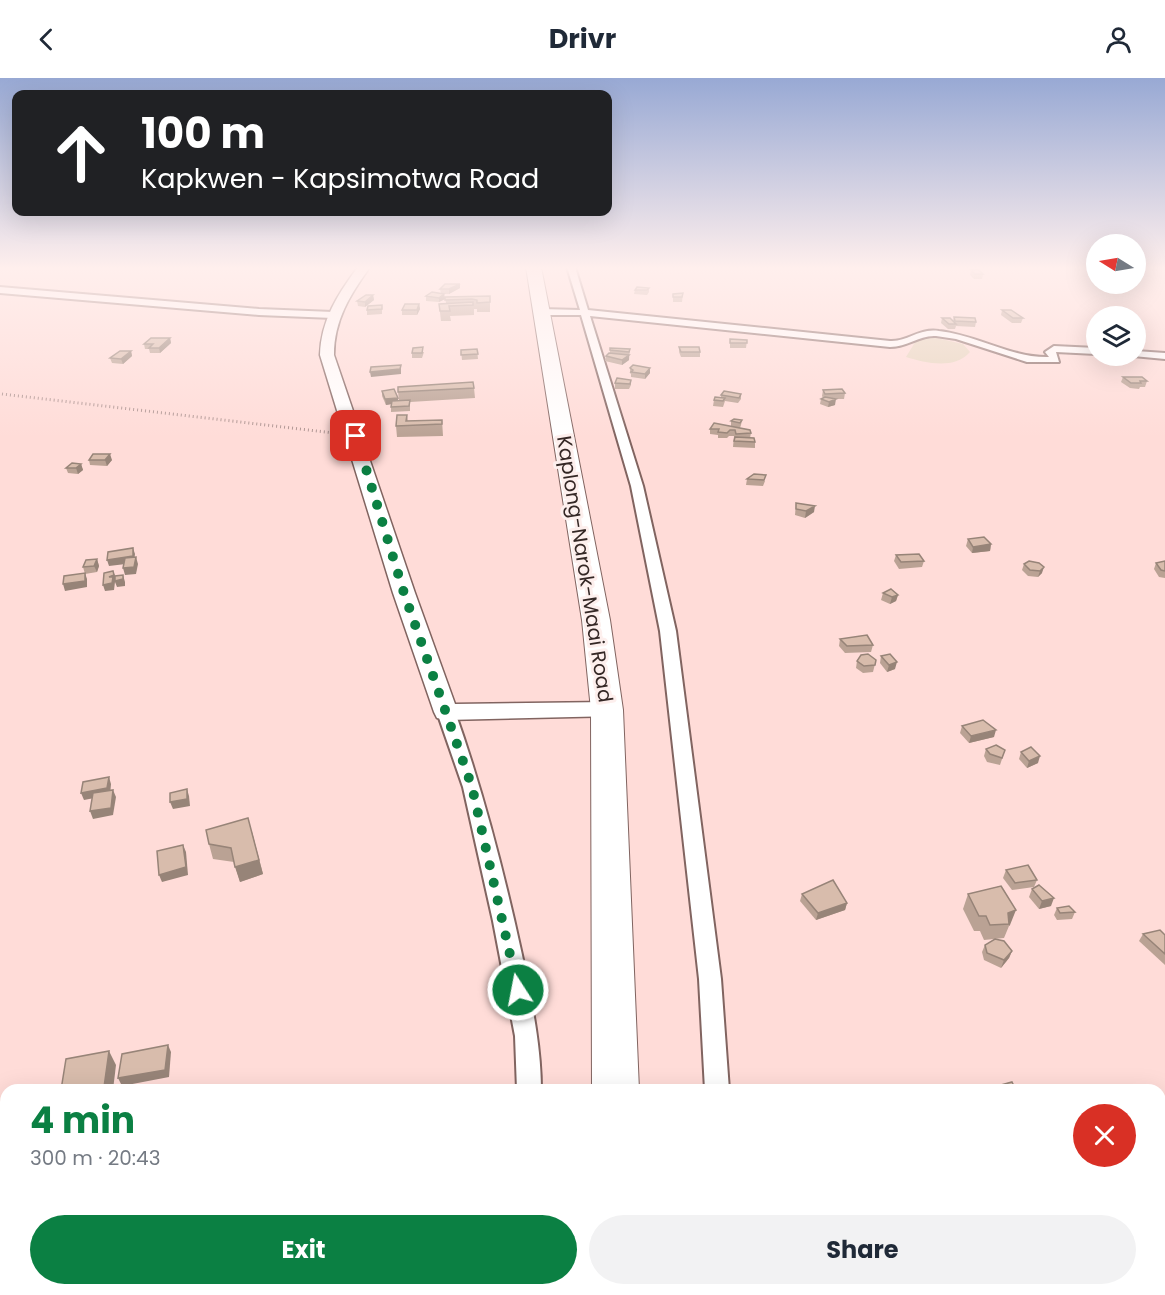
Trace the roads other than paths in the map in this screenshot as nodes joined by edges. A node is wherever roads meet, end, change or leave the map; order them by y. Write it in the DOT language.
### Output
graph roads {
  1 [pos="330,324"];
  2 [pos="543,324"];
  3 [pos="590,324"];
  4 [pos="692,324"];
  5 [pos="1086,351"];
  6 [pos="1146,355"];
  7 [pos="1165,356"];
  8 [pos="607,710"];
  9 [pos="446,712"];
  10 [pos="529,1084"];
  11 [pos="616,1084"];
  12 [pos="717,1084"];
  1 -- 9 [label="street"];
  2 -- 8 [label="highway, Kaplong-Narok-Maai Road"];
  3 -- 12 [label="street"];
  4 -- 5 [label="street"];
  6 -- 7 [label="street"];
  8 -- 9 [label="street"];
  8 -- 11 [label="highway, Kaplong-Narok-Maai Road"];
  9 -- 10 [label="street"];
}
